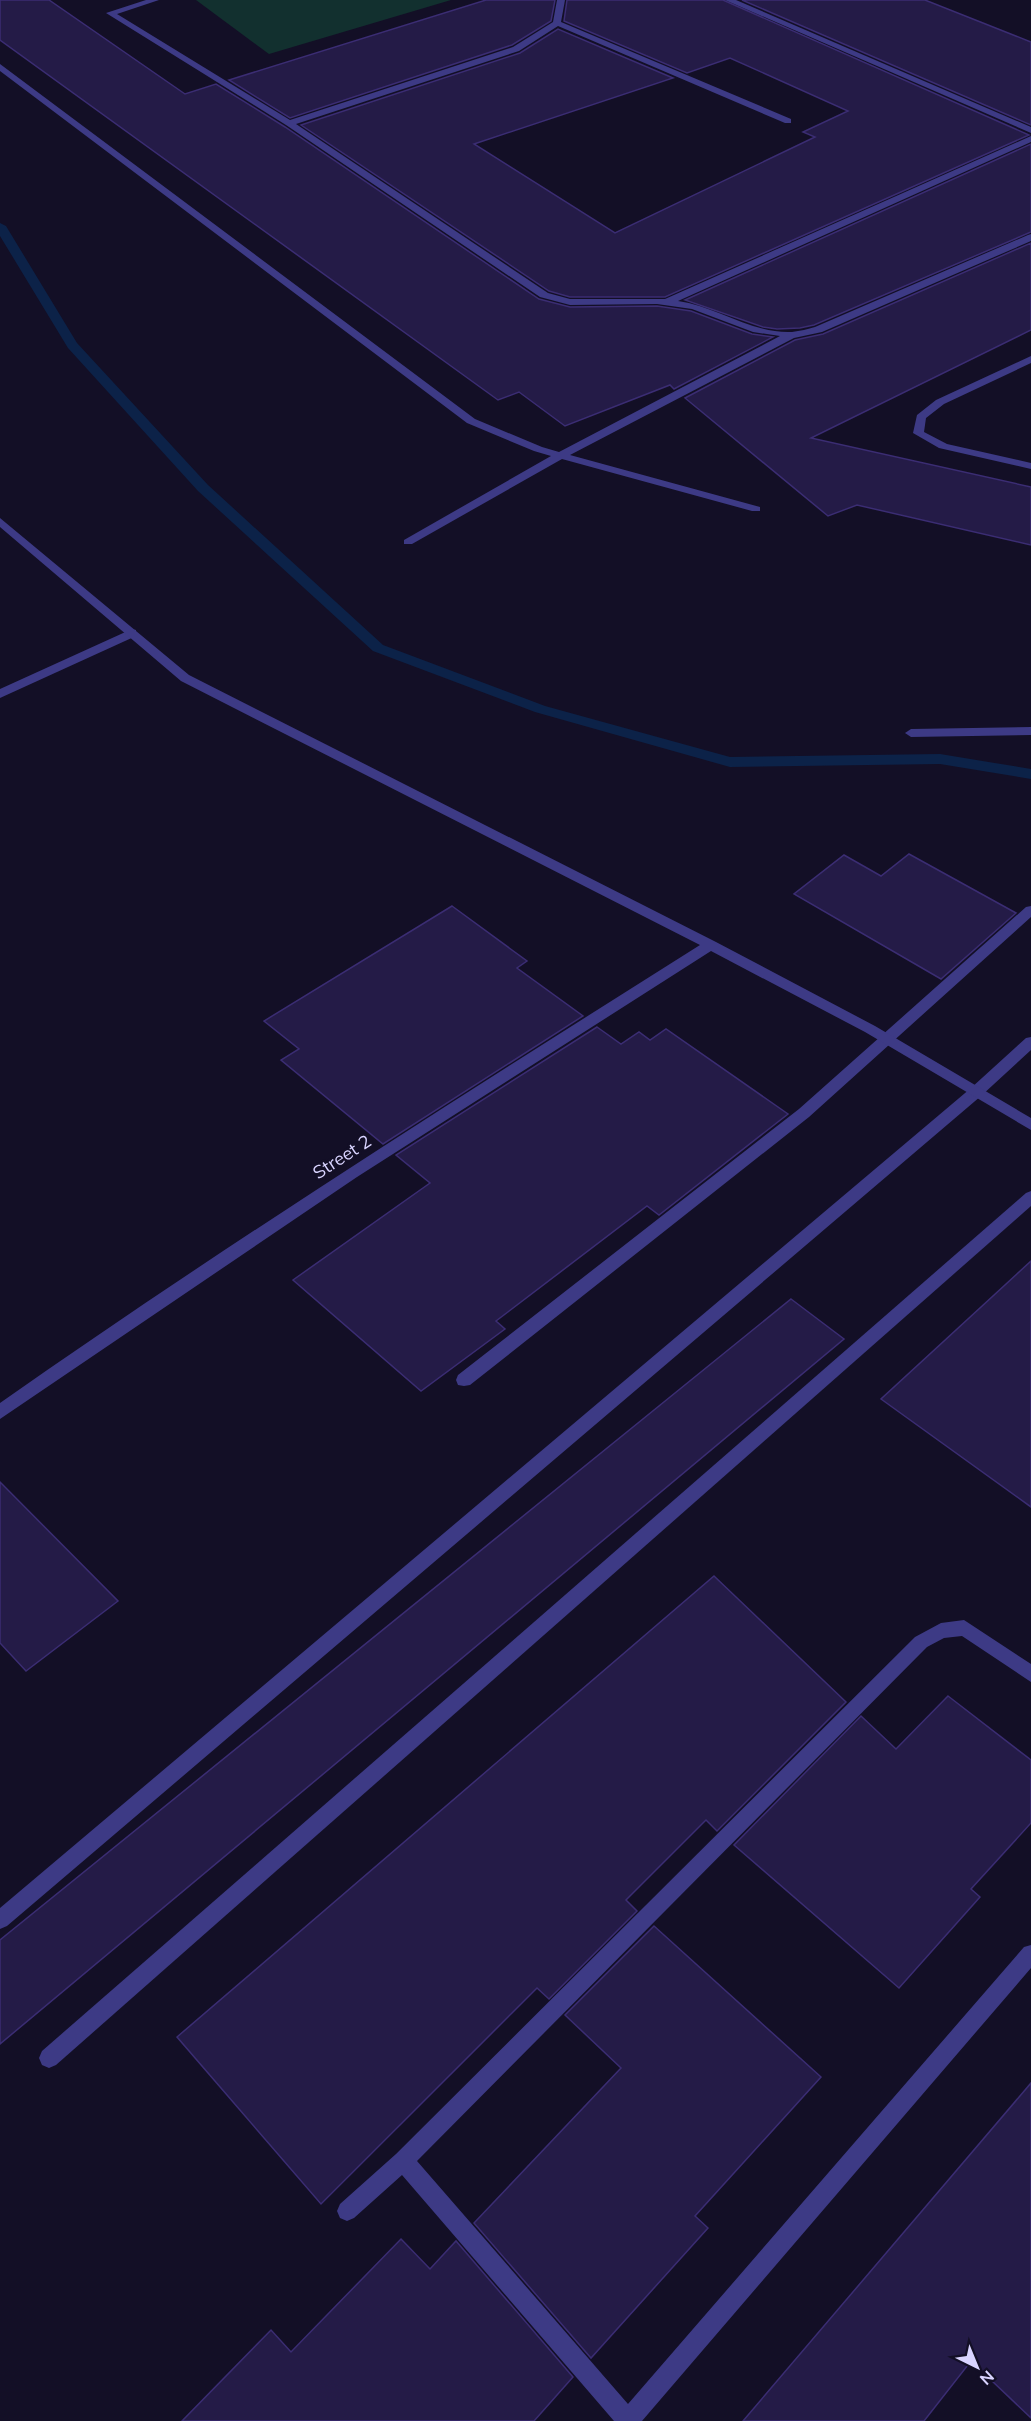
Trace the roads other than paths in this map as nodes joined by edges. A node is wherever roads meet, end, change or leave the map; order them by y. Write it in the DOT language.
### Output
graph roads {
  1 [pos="155,0"];
  2 [pos="561,0"];
  3 [pos="729,0"];
  4 [pos="557,23"];
  5 [pos="0,67"];
  6 [pos="788,121"];
  7 [pos="288,123"];
  8 [pos="1031,130"];
  9 [pos="1031,139"];
  10 [pos="1031,237"];
  11 [pos="667,302"];
  12 [pos="791,335"];
  13 [pos="1031,359"];
  14 [pos="561,455"];
  15 [pos="1031,466"];
  16 [pos="756,508"];
  17 [pos="0,521"];
  18 [pos="408,542"];
  19 [pos="132,633"];
  20 [pos="0,694"];
  21 [pos="1031,730"];
  22 [pos="911,733"];
  23 [pos="1031,910"];
  24 [pos="711,945"];
  25 [pos="888,1040"];
  26 [pos="1031,1042"];
  27 [pos="976,1092"];
  28 [pos="1031,1125"];
  29 [pos="1031,1197"];
  30 [pos="464,1380"];
  31 [pos="0,1412"];
  32 [pos="1031,1674"];
  33 [pos="0,1920"];
  34 [pos="1031,1954"];
  35 [pos="49,2058"];
  36 [pos="403,2161"];
  37 [pos="347,2211"];
  38 [pos="628,2421"];
  1 -- 7 [label="street"];
  2 -- 4 [label="street"];
  3 -- 8 [label="street"];
  4 -- 6 [label="street"];
  4 -- 7 [label="street"];
  5 -- 14 [label="street"];
  7 -- 11 [label="street"];
  9 -- 11 [label="street"];
  10 -- 12 [label="street"];
  11 -- 12 [label="street"];
  12 -- 14 [label="street"];
  13 -- 15 [label="street"];
  14 -- 16 [label="street"];
  14 -- 18 [label="street"];
  17 -- 19 [label="street"];
  19 -- 20 [label="street"];
  19 -- 24 [label="street"];
  21 -- 22 [label="street"];
  23 -- 25 [label="street"];
  24 -- 25 [label="street"];
  24 -- 31 [label="street, Street 2"];
  25 -- 27 [label="street"];
  25 -- 30 [label="street"];
  26 -- 27 [label="street"];
  27 -- 28 [label="street"];
  27 -- 33 [label="street"];
  29 -- 35 [label="street"];
  32 -- 36 [label="street"];
  34 -- 38 [label="street"];
  36 -- 37 [label="street"];
  36 -- 38 [label="street"];
}
